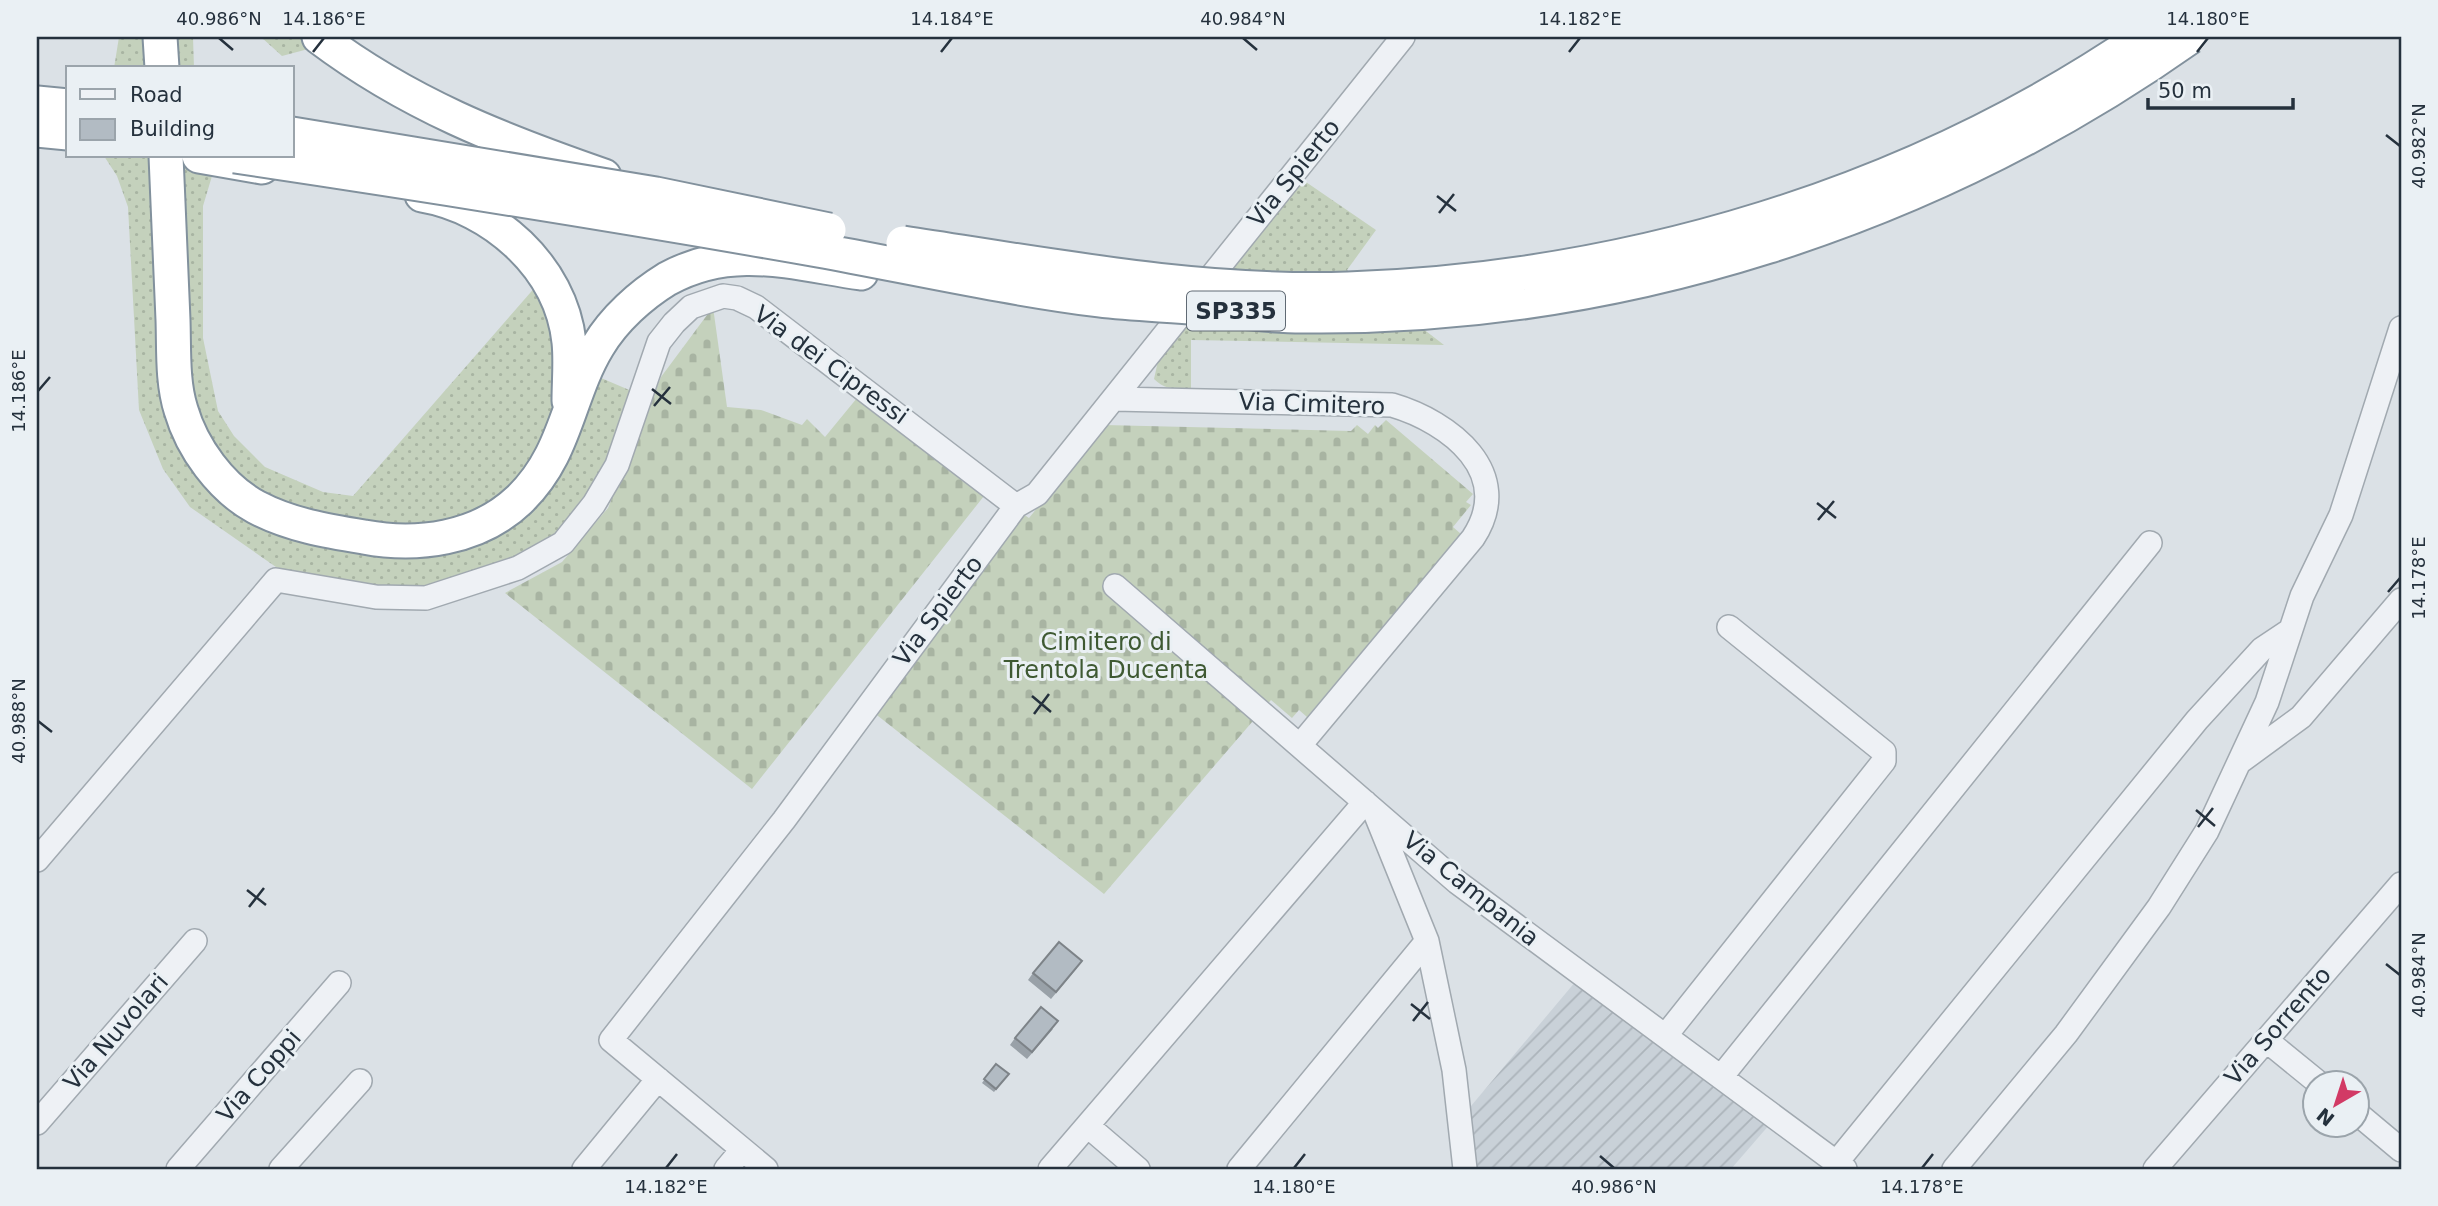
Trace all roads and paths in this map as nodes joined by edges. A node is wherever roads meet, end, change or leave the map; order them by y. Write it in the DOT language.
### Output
graph roads {
  1 [pos="160,37"];
  2 [pos="319,37"];
  3 [pos="1403,37"];
  4 [pos="2115,37"];
  5 [pos="2142,37"];
  6 [pos="2190,37"];
  7 [pos="162,66"];
  8 [pos="37,103"];
  9 [pos="66,106"];
  10 [pos="1987,114"];
  11 [pos="37,130"];
  12 [pos="66,133"];
  13 [pos="294,134"];
  14 [pos="166,158"];
  15 [pos="211,158"];
  16 [pos="249,158"];
  17 [pos="656,194"];
  18 [pos="1099,300"];
  19 [pos="2401,328"];
  20 [pos="581,350"];
  21 [pos="2396,352"];
  22 [pos="1114,399"];
  23 [pos="1016,506"];
  24 [pos="2150,543"];
  25 [pos="1115,586"];
  26 [pos="2401,600"];
  27 [pos="1728,627"];
  28 [pos="2289,631"];
  29 [pos="1301,744"];
  30 [pos="2239,762"];
  31 [pos="1369,806"];
  32 [pos="1420,850"];
  33 [pos="37,860"];
  34 [pos="1402,880"];
  35 [pos="2401,884"];
  36 [pos="195,941"];
  37 [pos="1427,941"];
  38 [pos="340,983"];
  39 [pos="1665,1035"];
  40 [pos="2266,1040"];
  41 [pos="2304,1070"];
  42 [pos="1721,1077"];
  43 [pos="658,1079"];
  44 [pos="360,1081"];
  45 [pos="37,1123"];
  46 [pos="2372,1126"];
  47 [pos="1088,1127"];
  48 [pos="742,1150"];
  49 [pos="2401,1150"];
  50 [pos="1841,1166"];
  51 [pos="178,1169"];
  52 [pos="281,1169"];
  53 [pos="584,1169"];
  54 [pos="726,1169"];
  55 [pos="766,1169"];
  56 [pos="1050,1169"];
  57 [pos="1138,1169"];
  58 [pos="1239,1169"];
  59 [pos="1465,1169"];
  60 [pos="1954,1169"];
  61 [pos="2155,1169"];
  1 -- 7 [label="highway"];
  2 -- 17 [label="highway, bridge"];
  3 -- 22 [label="street, Via Spierto"];
  4 -- 10 [label="street"];
  5 -- 17 [label="highway, SP335, bridge"];
  6 -- 18 [label="highway, SP335, bridge"];
  8 -- 9 [label="highway"];
  11 -- 12 [label="highway"];
  13 -- 17 [label="highway, SP335, bridge"];
  14 -- 20 [label="highway"];
  15 -- 20 [label="highway"];
  16 -- 18 [label="highway, SP335, bridge"];
  18 -- 20 [label="highway, bridge"];
  19 -- 21 [label="street"];
  21 -- 28 [label="street"];
  22 -- 23 [label="street, Via Spierto"];
  22 -- 29 [label="street, Via Cimitero"];
  23 -- 33 [label="street, Via dei Cipressi"];
  23 -- 43 [label="street, Via Spierto"];
  24 -- 42 [label="street"];
  25 -- 29 [label="street, Via Campania"];
  26 -- 30 [label="street"];
  27 -- 39 [label="street"];
  28 -- 30 [label="street"];
  28 -- 50 [label="street"];
  29 -- 31 [label="street, Via Campania"];
  30 -- 60 [label="street"];
  31 -- 32 [label="street, Via Campania"];
  31 -- 34 [label="street"];
  31 -- 47 [label="street"];
  32 -- 34 [label="street"];
  32 -- 39 [label="street, Via Campania"];
  34 -- 37 [label="street"];
  35 -- 40 [label="street, Via Sorrento"];
  36 -- 45 [label="street, Via Nuvolari"];
  37 -- 58 [label="street"];
  37 -- 59 [label="street"];
  38 -- 51 [label="street, Via Coppi"];
  39 -- 42 [label="street, Via Campania"];
  40 -- 41 [label="street"];
  40 -- 61 [label="street, Via Sorrento"];
  42 -- 50 [label="street, Via Campania"];
  43 -- 48 [label="street, Via Spierto"];
  43 -- 53 [label="street"];
  44 -- 52 [label="street"];
  46 -- 49 [label="street"];
  47 -- 56 [label="street"];
  47 -- 57 [label="street"];
  48 -- 54 [label="street"];
  48 -- 55 [label="street, Via Spierto"];
}
